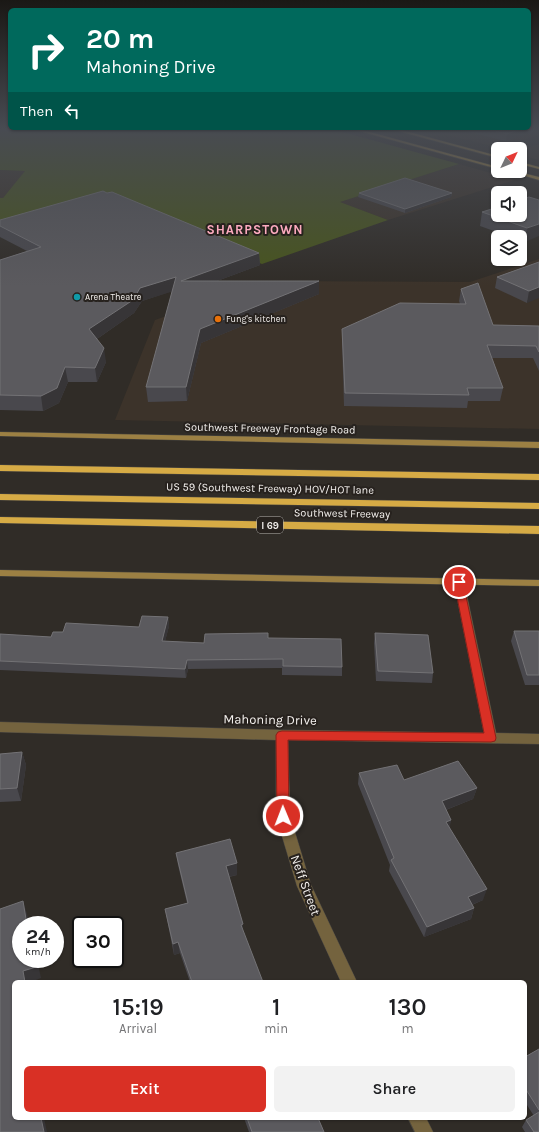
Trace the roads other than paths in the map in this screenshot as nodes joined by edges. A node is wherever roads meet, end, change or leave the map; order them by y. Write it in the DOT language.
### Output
graph roads {
  1 [pos="0,434"];
  2 [pos="539,445"];
  3 [pos="0,468"];
  4 [pos="539,477"];
  5 [pos="0,497"];
  6 [pos="539,506"];
  7 [pos="0,520"];
  8 [pos="539,530"];
  9 [pos="0,573"];
  10 [pos="459,582"];
  11 [pos="539,583"];
  12 [pos="0,727"];
  13 [pos="282,735"];
  14 [pos="491,738"];
  15 [pos="539,738"];
  16 [pos="348,980"];
  17 [pos="418,1120"];
  18 [pos="424,1132"];
  1 -- 2 [label="main road, Southwest Freeway Frontage Road"];
  3 -- 4 [label="highway"];
  5 -- 6 [label="highway, US 59 (Southwest Freeway) HOV/HOT lane"];
  7 -- 8 [label="highway, Southwest Freeway / I 69"];
  9 -- 10 [label="main road"];
  10 -- 11 [label="main road"];
  10 -- 14 [label="street"];
  12 -- 13 [label="street, Mahoning Drive"];
  13 -- 14 [label="street, Mahoning Drive"];
  13 -- 16 [label="street, Neff Street"];
  14 -- 15 [label="street, Mahoning Drive"];
  17 -- 18 [label="street"];
}
